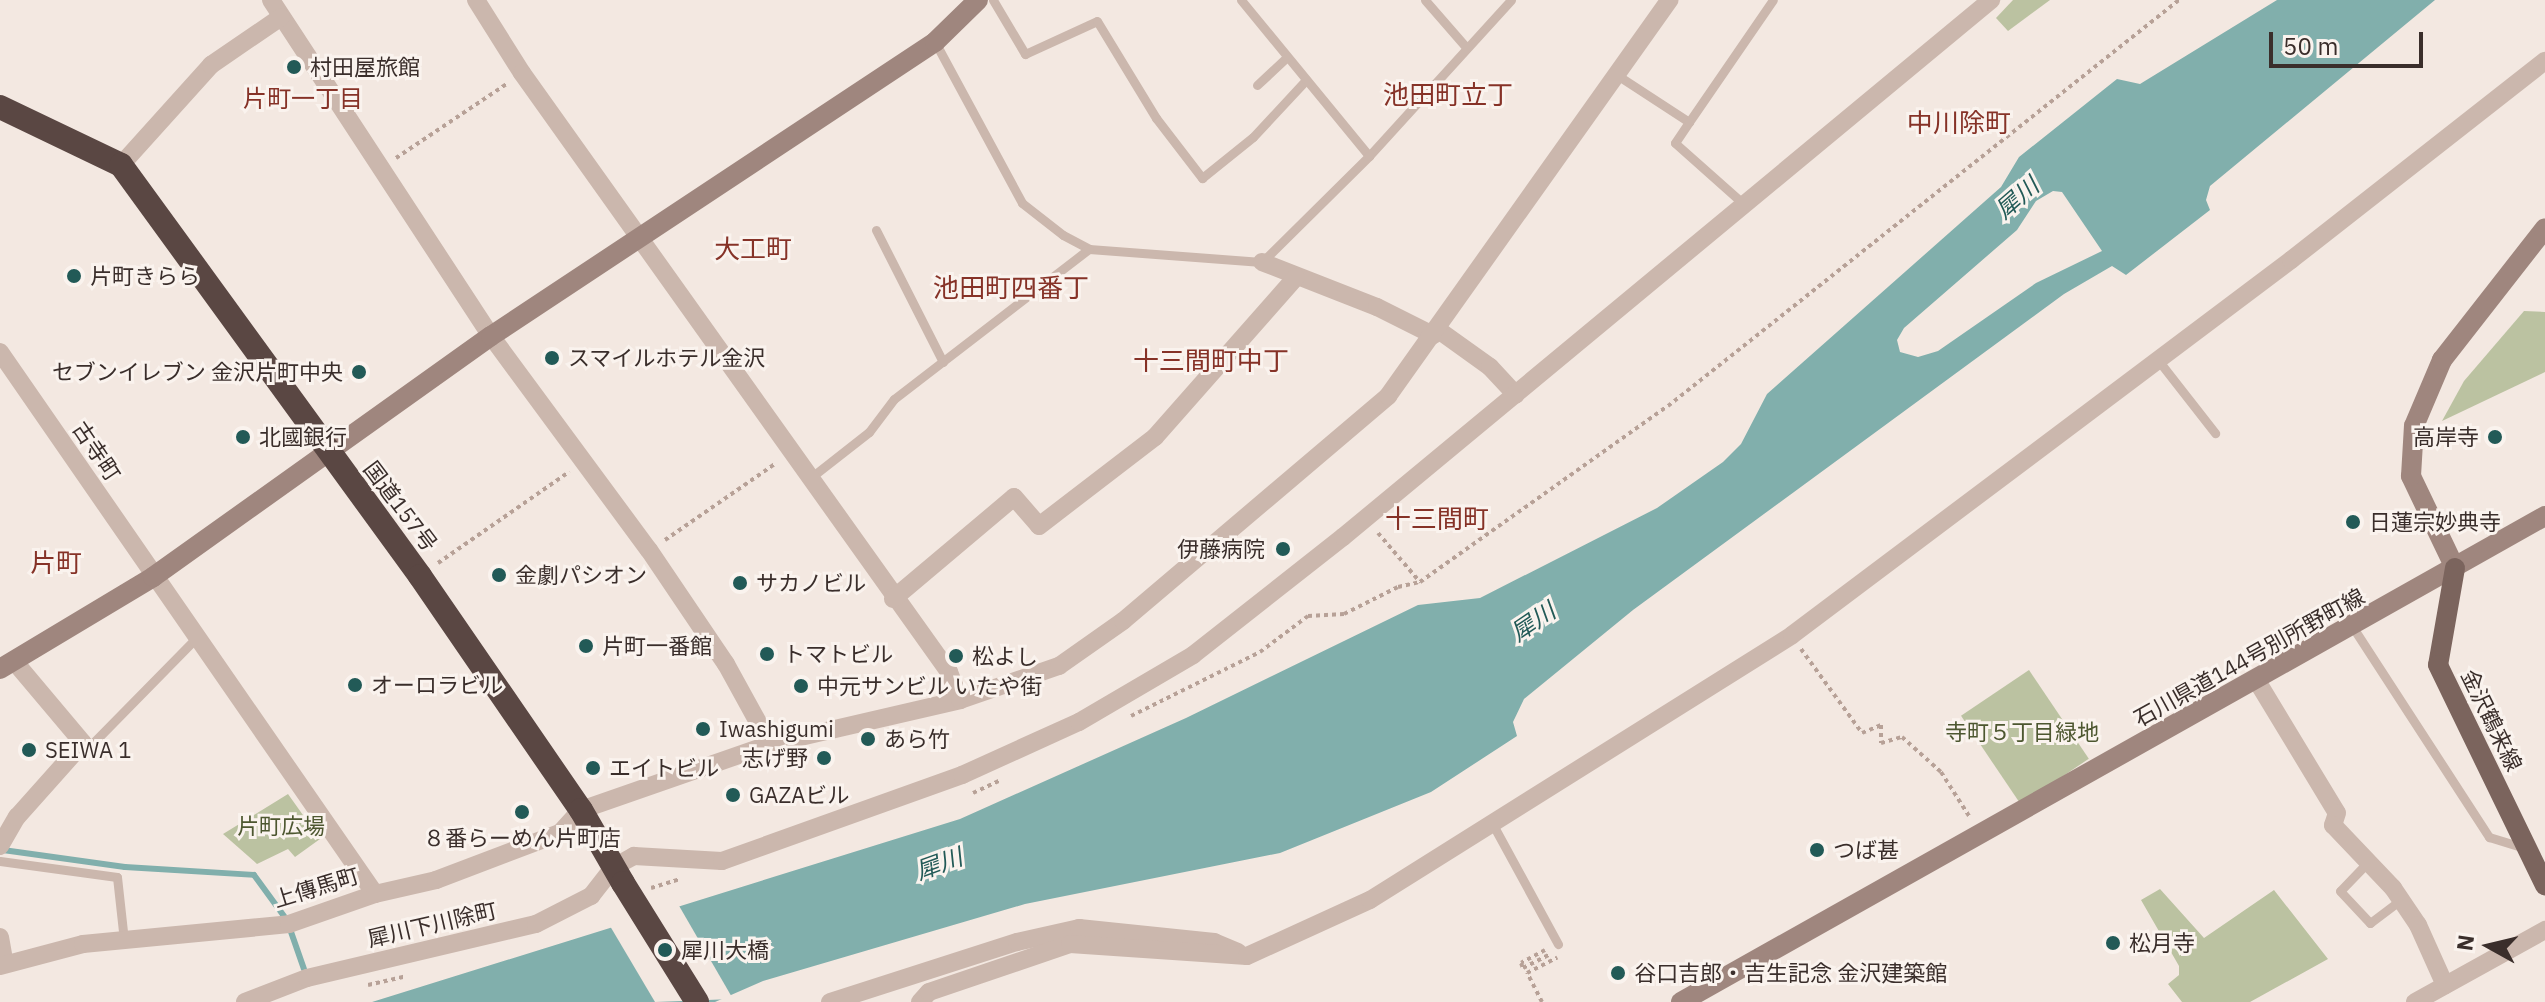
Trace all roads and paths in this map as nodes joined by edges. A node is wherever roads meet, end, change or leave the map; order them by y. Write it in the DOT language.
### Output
graph roads {
  1 [pos="271,0"];
  2 [pos="476,0"];
  3 [pos="978,0"];
  4 [pos="993,0"];
  5 [pos="1241,0"];
  6 [pos="1425,0"];
  7 [pos="1511,0"];
  8 [pos="1669,0"];
  9 [pos="1773,0"];
  10 [pos="1991,0"];
  11 [pos="281,17"];
  12 [pos="935,42"];
  13 [pos="1465,46"];
  14 [pos="1287,57"];
  15 [pos="2545,61"];
  16 [pos="522,73"];
  17 [pos="1617,75"];
  18 [pos="1306,80"];
  19 [pos="1257,85"];
  20 [pos="0,107"];
  21 [pos="1689,122"];
  22 [pos="1369,156"];
  23 [pos="121,165"];
  24 [pos="381,169"];
  25 [pos="1746,206"];
  26 [pos="2545,228"];
  27 [pos="876,230"];
  28 [pos="641,239"];
  29 [pos="1089,249"];
  30 [pos="1262,262"];
  31 [pos="1296,277"];
  32 [pos="1435,332"];
  33 [pos="491,336"];
  34 [pos="1,357"];
  35 [pos="2158,360"];
  36 [pos="943,362"];
  37 [pos="1516,395"];
  38 [pos="2215,433"];
  39 [pos="329,452"];
  40 [pos="792,453"];
  41 [pos="584,461"];
  42 [pos="809,479"];
  43 [pos="2545,516"];
  44 [pos="1365,519"];
  45 [pos="649,550"];
  46 [pos="2455,568"];
  47 [pos="420,576"];
  48 [pos="153,577"];
  49 [pos="1420,582"];
  50 [pos="893,599"];
  51 [pos="2352,626"];
  52 [pos="1792,635"];
  53 [pos="197,636"];
  54 [pos="7,665"];
  55 [pos="2257,681"];
  56 [pos="960,700"];
  57 [pos="83,743"];
  58 [pos="770,744"];
  59 [pos="581,810"];
  60 [pos="1969,816"];
  61 [pos="1492,823"];
  62 [pos="0,845"];
  63 [pos="2527,848"];
  64 [pos="0,861"];
  65 [pos="2368,862"];
  66 [pos="619,875"];
  67 [pos="2545,885"];
  68 [pos="375,894"];
  69 [pos="2401,900"];
  70 [pos="2545,930"];
  71 [pos="0,937"];
  72 [pos="124,940"];
  73 [pos="1560,949"];
  74 [pos="1247,956"];
  75 [pos="2,965"];
  76 [pos="1535,969"];
  77 [pos="1538,975"];
  78 [pos="2445,985"];
  79 [pos="245,1002"];
  80 [pos="697,1002"];
  81 [pos="830,1002"];
  82 [pos="920,1002"];
  83 [pos="1542,1002"];
  84 [pos="1681,1002"];
  85 [pos="2415,1002"];
  1 -- 11 [label="street"];
  2 -- 16 [label="street"];
  3 -- 12 [label="street"];
  4 -- 18 [label="lane"];
  5 -- 14 [label="lane"];
  6 -- 13 [label="lane"];
  7 -- 13 [label="lane"];
  8 -- 17 [label="street"];
  9 -- 21 [label="lane"];
  10 -- 25 [label="street"];
  11 -- 23 [label="street"];
  11 -- 24 [label="street"];
  12 -- 28 [label="street"];
  12 -- 29 [label="lane"];
  13 -- 22 [label="lane"];
  14 -- 18 [label="lane"];
  14 -- 19 [label="lane"];
  15 -- 35 [label="street"];
  16 -- 24 [label="path"];
  16 -- 28 [label="street"];
  17 -- 21 [label="lane"];
  17 -- 32 [label="street"];
  18 -- 22 [label="lane"];
  20 -- 23 [label="highway, 国道157号"];
  21 -- 25 [label="lane"];
  22 -- 30 [label="lane"];
  23 -- 39 [label="highway, 国道157号"];
  24 -- 33 [label="street"];
  25 -- 37 [label="street"];
  26 -- 46 [label="street"];
  27 -- 36 [label="lane"];
  28 -- 33 [label="street"];
  28 -- 40 [label="street"];
  29 -- 30 [label="lane"];
  29 -- 36 [label="lane"];
  30 -- 31 [label="street"];
  31 -- 32 [label="street"];
  31 -- 50 [label="street"];
  32 -- 37 [label="street"];
  32 -- 56 [label="street"];
  33 -- 39 [label="street"];
  33 -- 41 [label="street"];
  34 -- 48 [label="street, 古寺町"];
  35 -- 38 [label="lane"];
  35 -- 52 [label="street"];
  36 -- 42 [label="lane"];
  37 -- 44 [label="street"];
  39 -- 47 [label="highway, 国道157号"];
  39 -- 48 [label="street"];
  40 -- 42 [label="street"];
  40 -- 45 [label="path"];
  41 -- 45 [label="street"];
  41 -- 47 [label="path"];
  42 -- 50 [label="street"];
  43 -- 46 [label="street, 石川県道144号別所野町線"];
  44 -- 49 [label="path"];
  44 -- 66 [label="street"];
  45 -- 58 [label="street"];
  46 -- 51 [label="street, 石川県道144号別所野町線"];
  46 -- 63 [label="main road, 金沢鶴来線"];
  47 -- 59 [label="highway, 国道157号"];
  48 -- 53 [label="street, 古寺町"];
  48 -- 54 [label="street"];
  50 -- 56 [label="street"];
  51 -- 55 [label="street, 石川県道144号別所野町線"];
  51 -- 63 [label="lane"];
  52 -- 60 [label="path"];
  52 -- 61 [label="street"];
  53 -- 57 [label="lane"];
  53 -- 68 [label="street, 古寺町"];
  54 -- 57 [label="street"];
  55 -- 65 [label="street"];
  55 -- 84 [label="street, 石川県道144号別所野町線"];
  56 -- 58 [label="street"];
  57 -- 62 [label="street"];
  58 -- 59 [label="street"];
  59 -- 66 [label="highway, 国道157号"];
  59 -- 68 [label="street, 上傳馬町"];
  61 -- 73 [label="lane"];
  61 -- 74 [label="street"];
  63 -- 67 [label="main road, 金沢鶴来線"];
  64 -- 72 [label="lane"];
  65 -- 69 [label="street"];
  65 -- 69 [label="lane"];
  66 -- 79 [label="street, 犀川下川除町"];
  66 -- 80 [label="highway, 国道157号, bridge"];
  68 -- 72 [label="street, 上傳馬町"];
  69 -- 78 [label="street"];
  70 -- 78 [label="street"];
  71 -- 75 [label="street"];
  72 -- 75 [label="street, 上傳馬町"];
  73 -- 73 [label="path"];
  73 -- 76 [label="path"];
  74 -- 81 [label="street"];
  74 -- 82 [label="street"];
  76 -- 77 [label="path"];
  76 -- 83 [label="path"];
  78 -- 85 [label="street"];
}
